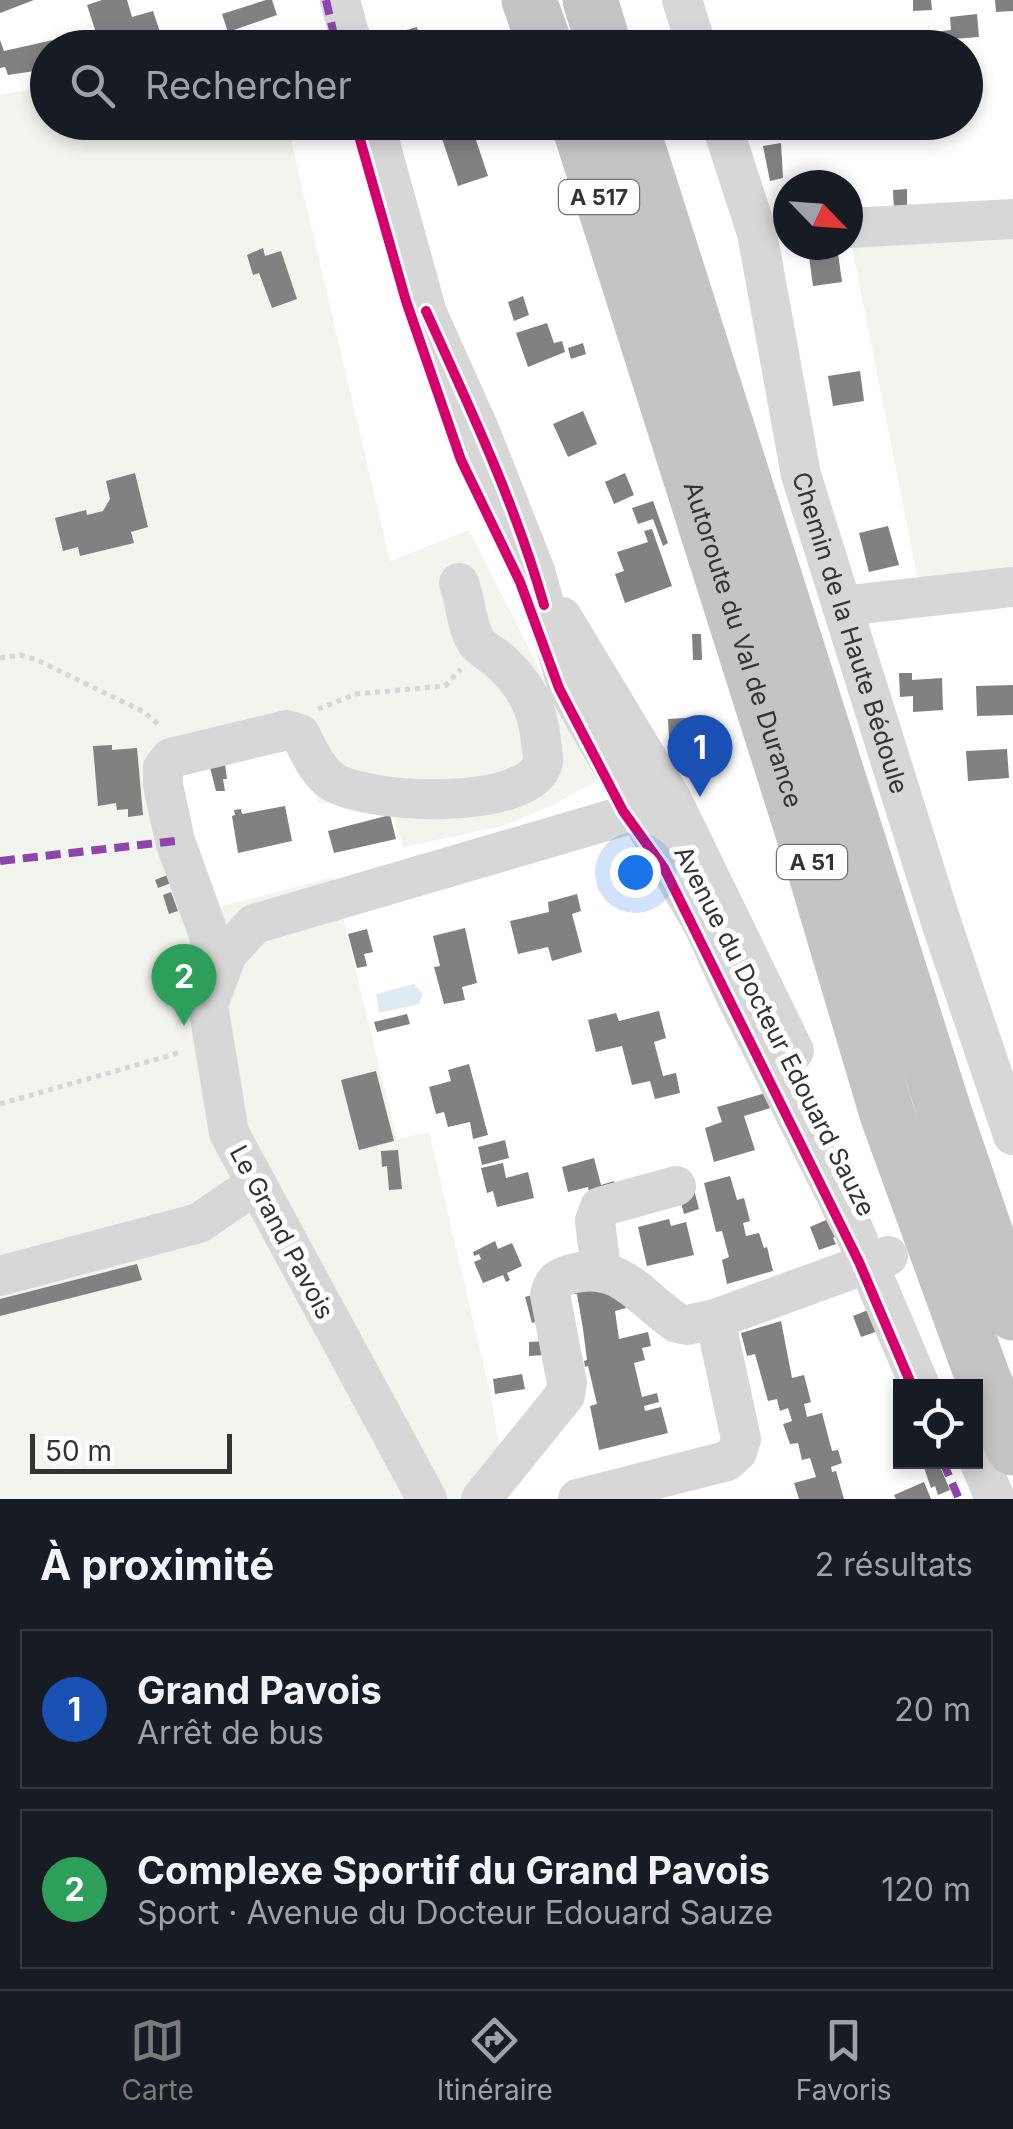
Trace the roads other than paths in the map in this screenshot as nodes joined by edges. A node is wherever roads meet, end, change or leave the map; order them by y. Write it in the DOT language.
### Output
graph roads {
  1 [pos="340,0"];
  2 [pos="356,0"];
  3 [pos="530,0"];
  4 [pos="539,0"];
  5 [pos="590,0"];
  6 [pos="682,0"];
  7 [pos="348,30"];
  8 [pos="362,30"];
  9 [pos="540,30"];
  10 [pos="548,30"];
  11 [pos="600,30"];
  12 [pos="691,30"];
  13 [pos="381,140"];
  14 [pos="581,140"];
  15 [pos="636,140"];
  16 [pos="729,140"];
  17 [pos="1013,219"];
  18 [pos="863,227"];
  19 [pos="772,232"];
  20 [pos="459,583"];
  21 [pos="1013,586"];
  22 [pos="1013,613"];
  23 [pos="844,614"];
  24 [pos="654,805"];
  25 [pos="227,954"];
  26 [pos="1013,1132"];
  27 [pos="676,1186"];
  28 [pos="243,1194"];
  29 [pos="210,1240"];
  30 [pos="878,1260"];
  31 [pos="602,1270"];
  32 [pos="0,1276"];
  33 [pos="1013,1313"];
  34 [pos="714,1319"];
  35 [pos="918,1379"];
  36 [pos="942,1379"];
  37 [pos="1013,1448"];
  38 [pos="955,1469"];
  39 [pos="982,1469"];
  40 [pos="427,1499"];
  41 [pos="481,1499"];
  42 [pos="578,1499"];
  43 [pos="969,1499"];
  44 [pos="995,1499"];
  1 -- 7 [label="street"];
  2 -- 8 [label="street"];
  3 -- 9 [label="highway"];
  4 -- 10 [label="highway"];
  5 -- 11 [label="highway"];
  6 -- 12 [label="street"];
  13 -- 24 [label="street, Avenue du Docteur Edouard Sauze"];
  14 -- 37 [label="highway, Autoroute du Val de Durance / A 51"];
  15 -- 33 [label="highway, Autoroute du Val de Durance / A 51"];
  16 -- 19 [label="street, Chemin de la Haute Bédoule"];
  17 -- 18 [label="street"];
  19 -- 23 [label="street, Chemin de la Haute Bédoule"];
  20 -- 25 [label="street"];
  21 -- 23 [label="street"];
  22 -- 23 [label="street"];
  23 -- 26 [label="street, Chemin de la Haute Bédoule"];
  24 -- 25 [label="street, Le Grand Pavois"];
  24 -- 30 [label="street, Avenue du Docteur Edouard Sauze"];
  25 -- 28 [label="street, Le Grand Pavois"];
  27 -- 31 [label="street"];
  28 -- 29 [label="street"];
  28 -- 32 [label="street"];
  28 -- 40 [label="street, Le Grand Pavois"];
  30 -- 34 [label="street"];
  30 -- 35 [label="street, Avenue du Docteur Edouard Sauze"];
  30 -- 36 [label="street, Avenue du Docteur Edouard Sauze"];
  31 -- 34 [label="street"];
  31 -- 41 [label="street"];
  34 -- 42 [label="street"];
  38 -- 43 [label="street"];
  39 -- 44 [label="street"];
}
